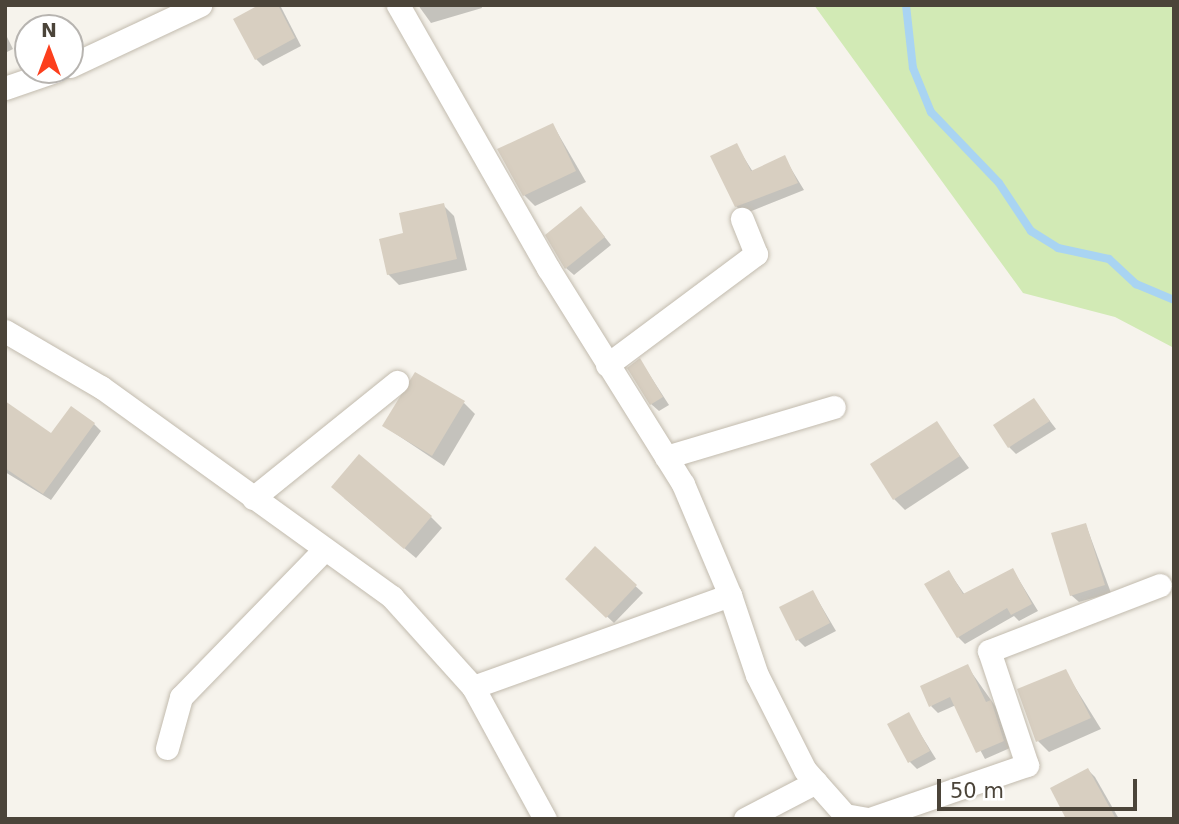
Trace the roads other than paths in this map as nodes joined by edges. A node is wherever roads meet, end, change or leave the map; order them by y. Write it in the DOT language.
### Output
graph roads {
  1 [pos="200,5"];
  2 [pos="398,5"];
  3 [pos="84,59"];
  4 [pos="742,219"];
  5 [pos="5,331"];
  6 [pos="607,365"];
  7 [pos="397,382"];
  8 [pos="834,407"];
  9 [pos="666,457"];
  10 [pos="253,498"];
  11 [pos="325,549"];
  12 [pos="1160,585"];
  13 [pos="730,595"];
  14 [pos="473,687"];
  15 [pos="167,748"];
  16 [pos="816,782"];
  17 [pos="876,818"];
  18 [pos="545,819"];
  19 [pos="745,819"];
  1 -- 3 [label="street"];
  2 -- 6 [label="street"];
  4 -- 6 [label="street"];
  5 -- 10 [label="street"];
  6 -- 9 [label="street"];
  7 -- 10 [label="street"];
  8 -- 9 [label="street"];
  9 -- 13 [label="street"];
  10 -- 11 [label="street"];
  11 -- 14 [label="street"];
  11 -- 15 [label="street"];
  12 -- 17 [label="street"];
  13 -- 14 [label="street"];
  13 -- 16 [label="street"];
  14 -- 18 [label="street"];
  16 -- 17 [label="street"];
  16 -- 19 [label="street"];
}
